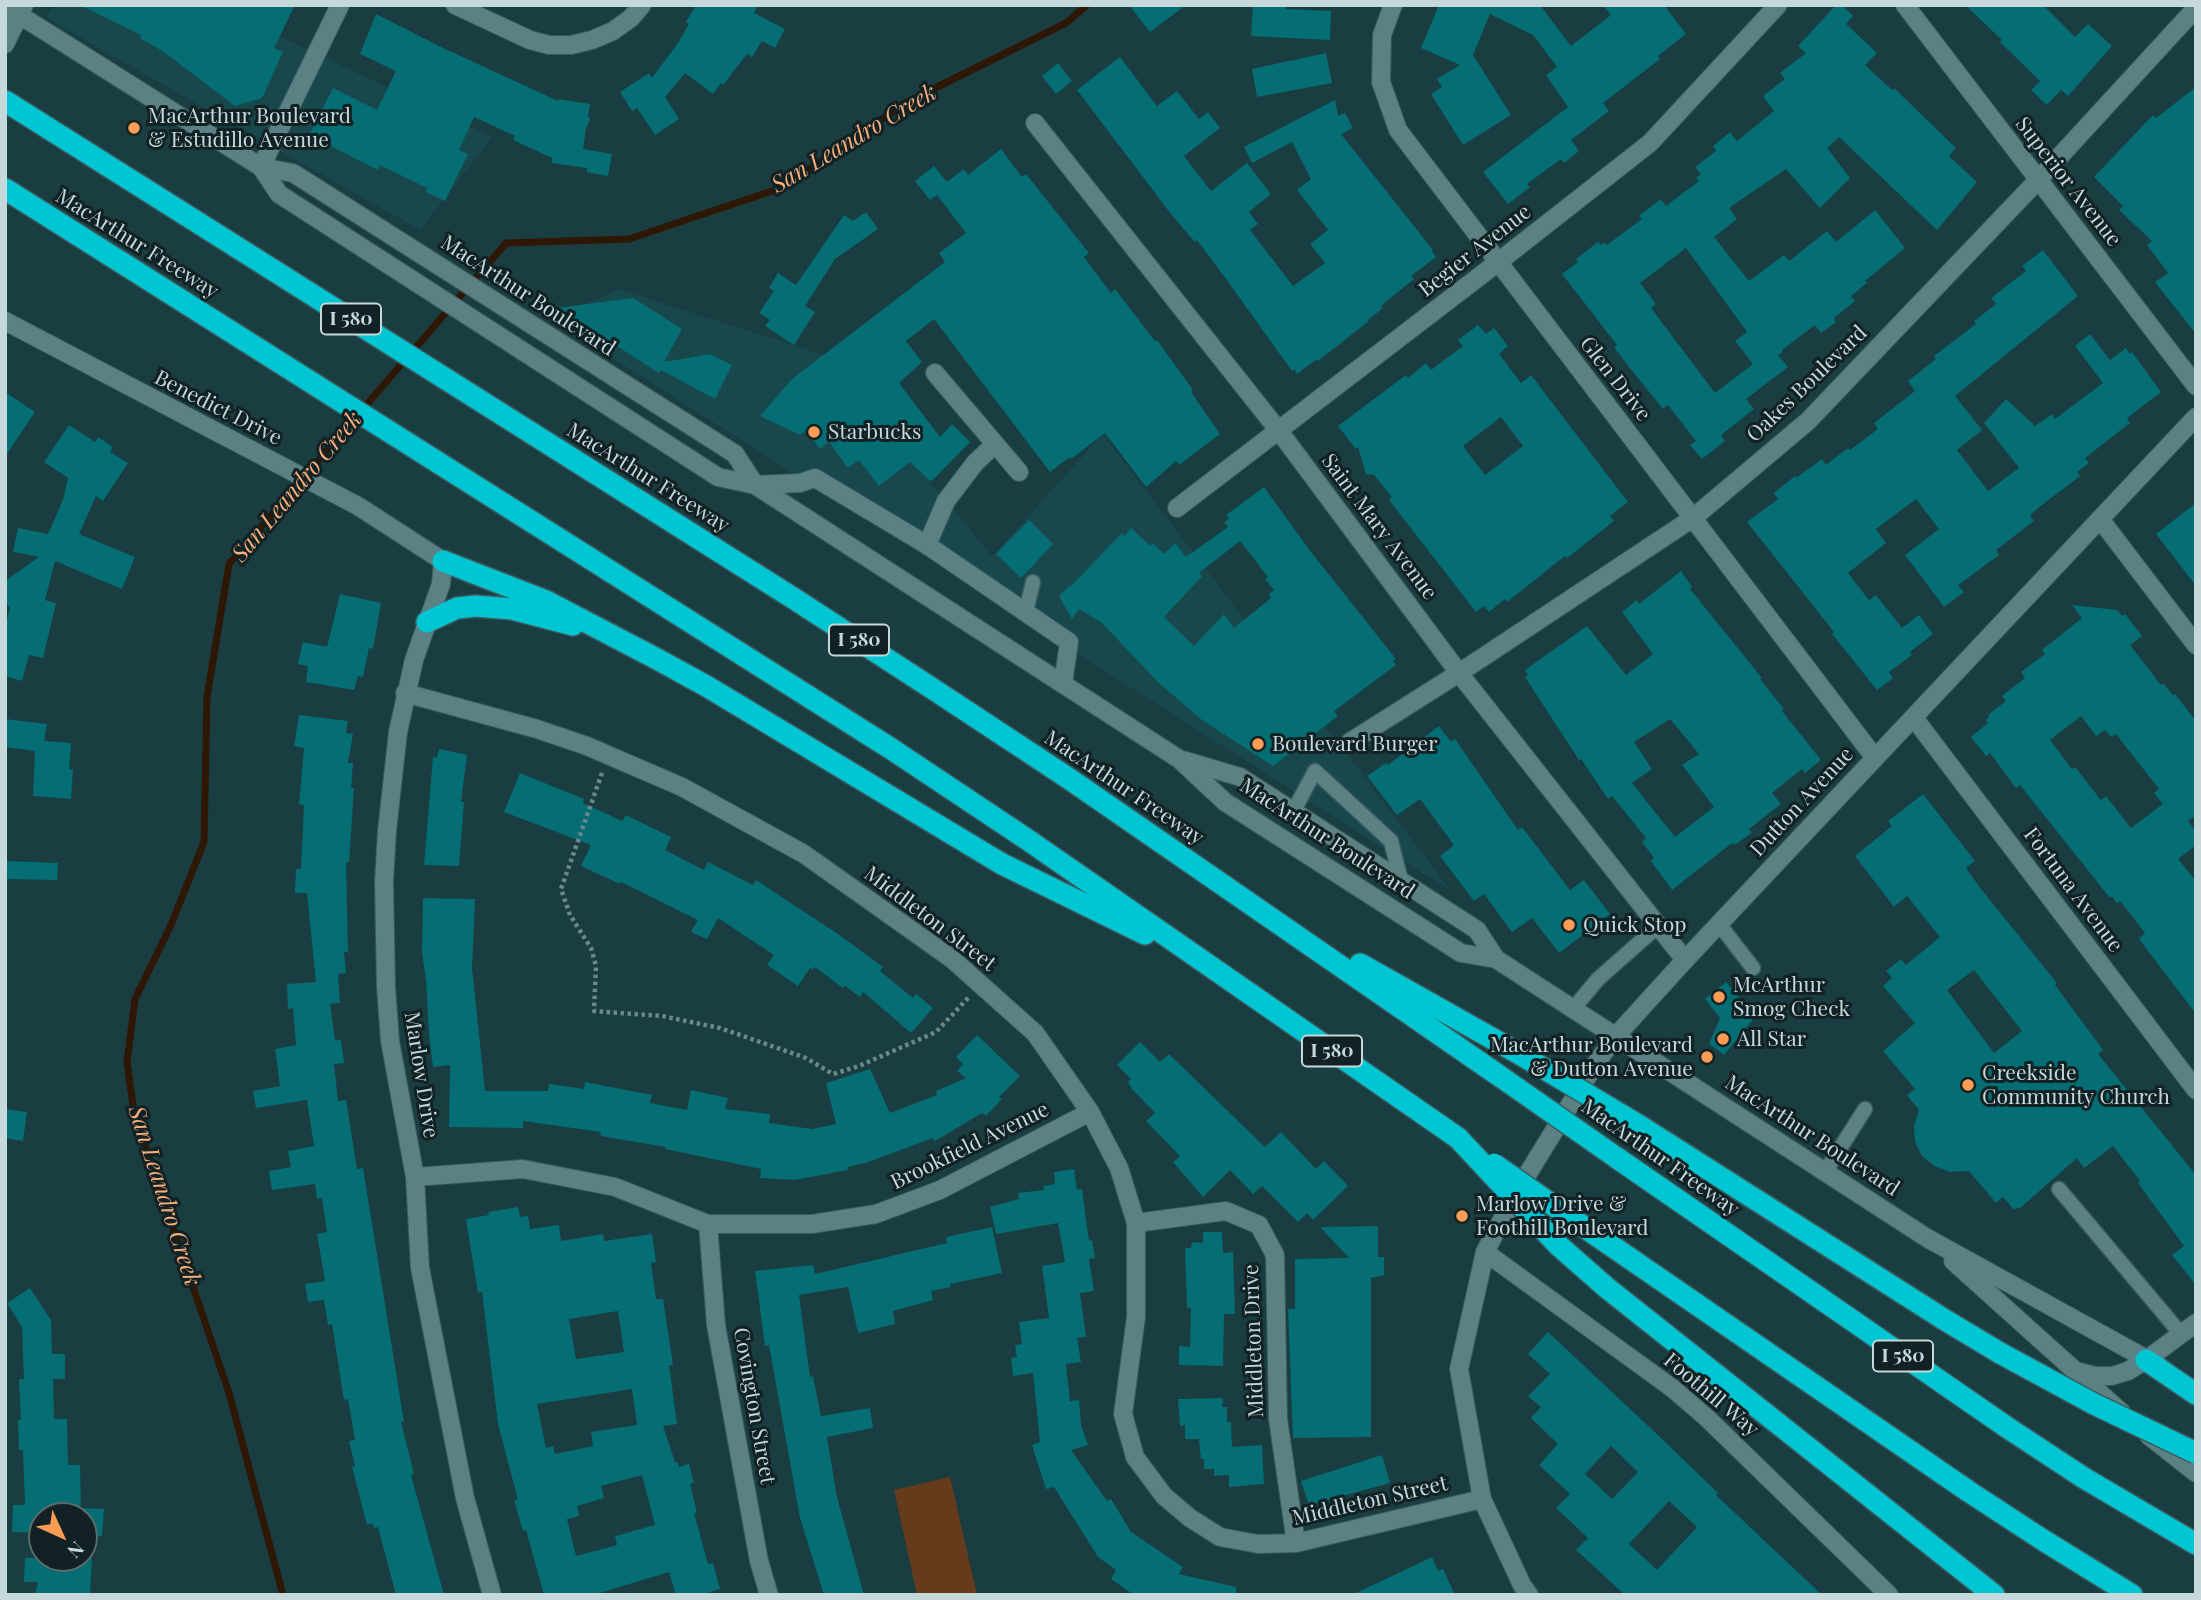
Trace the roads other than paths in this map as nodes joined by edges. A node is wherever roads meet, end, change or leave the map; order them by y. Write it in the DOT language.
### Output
graph roads {
  1 [pos="340,5"];
  2 [pos="455,5"];
  3 [pos="642,5"];
  4 [pos="1393,5"];
  5 [pos="1778,5"];
  6 [pos="1905,5"];
  7 [pos="2196,8"];
  8 [pos="16,9"];
  9 [pos="5,44"];
  10 [pos="5,101"];
  11 [pos="1035,123"];
  12 [pos="261,167"];
  13 [pos="2038,180"];
  14 [pos="9,192"];
  15 [pos="1497,263"];
  16 [pos="5,321"];
  17 [pos="935,373"];
  18 [pos="2196,386"];
  19 [pos="2196,417"];
  20 [pos="1279,431"];
  21 [pos="995,444"];
  22 [pos="1019,472"];
  23 [pos="755,485"];
  24 [pos="1177,508"];
  25 [pos="1693,518"];
  26 [pos="2100,519"];
  27 [pos="927,545"];
  28 [pos="443,561"];
  29 [pos="1033,582"];
  30 [pos="1026,611"];
  31 [pos="427,622"];
  32 [pos="612,635"];
  33 [pos="2196,645"];
  34 [pos="1459,673"];
  35 [pos="1063,684"];
  36 [pos="405,693"];
  37 [pos="1914,718"];
  38 [pos="1350,742"];
  39 [pos="1875,758"];
  40 [pos="1179,759"];
  41 [pos="1293,811"];
  42 [pos="1401,881"];
  43 [pos="1251,904"];
  44 [pos="1719,924"];
  45 [pos="1658,926"];
  46 [pos="1496,959"];
  47 [pos="1685,960"];
  48 [pos="1206,963"];
  49 [pos="1753,968"];
  50 [pos="1573,1010"];
  51 [pos="1615,1037"];
  52 [pos="2196,1090"];
  53 [pos="1865,1109"];
  54 [pos="1090,1112"];
  55 [pos="1458,1138"];
  56 [pos="1825,1172"];
  57 [pos="415,1177"];
  58 [pos="2059,1189"];
  59 [pos="1136,1223"];
  60 [pos="708,1224"];
  61 [pos="1927,1238"];
  62 [pos="1485,1252"];
  63 [pos="2188,1328"];
  64 [pos="2146,1360"];
  65 [pos="2076,1371"];
  66 [pos="2196,1383"];
  67 [pos="2196,1394"];
  68 [pos="2196,1453"];
  69 [pos="2196,1473"];
  70 [pos="1482,1499"];
  71 [pos="1296,1543"];
  72 [pos="2196,1544"];
  73 [pos="492,1595"];
  74 [pos="769,1595"];
  75 [pos="1529,1595"];
  76 [pos="1889,1595"];
  77 [pos="1994,1595"];
  78 [pos="2132,1595"];
  1 -- 12 [label="street"];
  2 -- 3 [label="street"];
  4 -- 15 [label="street, Glen Drive"];
  5 -- 15 [label="street, Begier Avenue"];
  6 -- 13 [label="street, Superior Avenue"];
  7 -- 13 [label="street, Oakes Boulevard"];
  8 -- 9 [label="street"];
  8 -- 12 [label="street, MacArthur Boulevard"];
  10 -- 43 [label="highway, MacArthur Freeway / I 580"];
  11 -- 20 [label="street, Saint Mary Avenue"];
  12 -- 23 [label="street, MacArthur Boulevard"];
  12 -- 23 [label="street, MacArthur Boulevard"];
  13 -- 18 [label="street, Superior Avenue"];
  13 -- 25 [label="street, Oakes Boulevard"];
  14 -- 48 [label="highway, MacArthur Freeway / I 580"];
  15 -- 20 [label="street, Begier Avenue"];
  15 -- 25 [label="street, Glen Drive"];
  16 -- 28 [label="street, Benedict Drive"];
  17 -- 21 [label="street"];
  19 -- 26 [label="street, Dutton Avenue"];
  20 -- 24 [label="street, Begier Avenue"];
  20 -- 34 [label="street, Saint Mary Avenue"];
  21 -- 22 [label="street"];
  21 -- 27 [label="street"];
  23 -- 27 [label="street, MacArthur Boulevard"];
  23 -- 35 [label="street, MacArthur Boulevard"];
  25 -- 34 [label="street, Oakes Boulevard"];
  25 -- 39 [label="street, Glen Drive"];
  26 -- 33 [label="street"];
  26 -- 37 [label="street, Dutton Avenue"];
  27 -- 30 [label="street, MacArthur Boulevard"];
  28 -- 31 [label="street, Marlow Drive"];
  28 -- 32 [label="highway"];
  29 -- 30 [label="lane"];
  30 -- 35 [label="street, MacArthur Boulevard"];
  31 -- 32 [label="highway"];
  31 -- 36 [label="street, Marlow Drive"];
  32 -- 48 [label="highway"];
  34 -- 38 [label="street, Oakes Boulevard"];
  34 -- 45 [label="street, Saint Mary Avenue"];
  35 -- 40 [label="street, MacArthur Boulevard"];
  36 -- 54 [label="street, Middleton Street"];
  36 -- 57 [label="street, Marlow Drive"];
  37 -- 39 [label="street, Dutton Avenue"];
  37 -- 52 [label="street, Fortuna Avenue"];
  39 -- 44 [label="street, Dutton Avenue"];
  40 -- 41 [label="street, MacArthur Boulevard"];
  40 -- 46 [label="street, MacArthur Boulevard"];
  41 -- 42 [label="street, MacArthur Boulevard"];
  41 -- 42 [label="lane"];
  42 -- 46 [label="street, MacArthur Boulevard"];
  43 -- 68 [label="highway, bridge"];
  43 -- 72 [label="highway, MacArthur Freeway / I 580, bridge"];
  44 -- 47 [label="street, Dutton Avenue"];
  44 -- 49 [label="lane"];
  45 -- 47 [label="street, Saint Mary Avenue"];
  45 -- 50 [label="lane"];
  46 -- 50 [label="street, MacArthur Boulevard"];
  47 -- 51 [label="street, Dutton Avenue"];
  48 -- 55 [label="highway, MacArthur Freeway / I 580"];
  50 -- 51 [label="street, MacArthur Boulevard"];
  51 -- 56 [label="street, MacArthur Boulevard"];
  51 -- 62 [label="street, Dutton Avenue"];
  53 -- 56 [label="lane"];
  54 -- 59 [label="street, Middleton Street"];
  54 -- 60 [label="street, Brookfield Avenue"];
  55 -- 77 [label="highway, bridge"];
  55 -- 78 [label="highway, MacArthur Freeway / I 580, bridge"];
  56 -- 61 [label="street, MacArthur Boulevard"];
  57 -- 60 [label="street, Brookfield Avenue"];
  57 -- 73 [label="street, Marlow Drive"];
  58 -- 63 [label="lane"];
  59 -- 71 [label="street, Middleton Street"];
  59 -- 71 [label="street, Middleton Drive"];
  60 -- 74 [label="street, Covington Street"];
  61 -- 64 [label="street, MacArthur Boulevard"];
  61 -- 65 [label="street, MacArthur Boulevard"];
  62 -- 70 [label="street"];
  62 -- 76 [label="street, Foothill Way"];
  63 -- 64 [label="street"];
  64 -- 65 [label="street"];
  64 -- 66 [label="street, MacArthur Boulevard"];
  64 -- 67 [label="highway"];
  65 -- 69 [label="street, MacArthur Boulevard"];
  70 -- 71 [label="street, Middleton Street"];
  70 -- 75 [label="street"];
}
